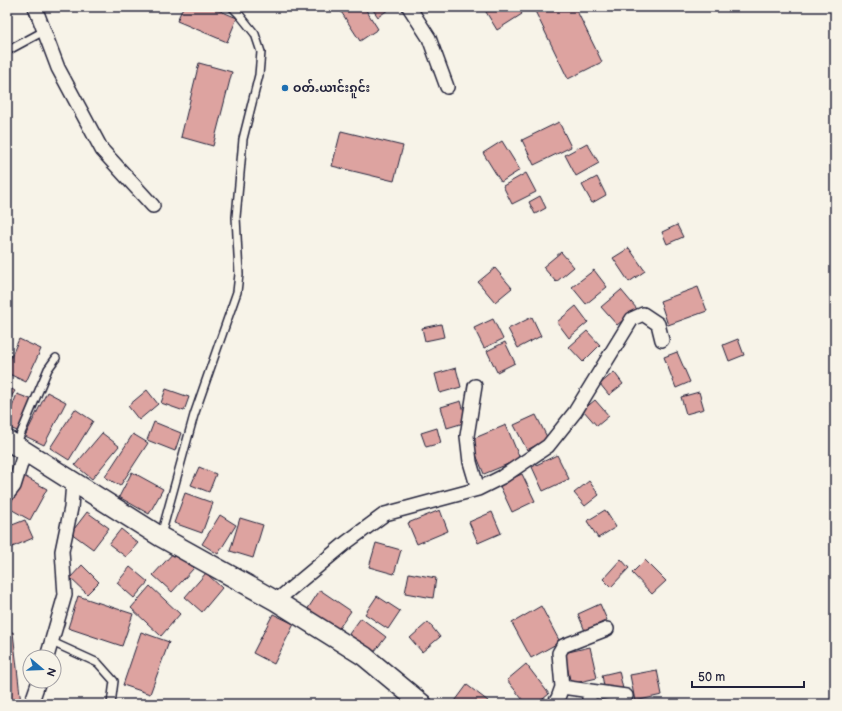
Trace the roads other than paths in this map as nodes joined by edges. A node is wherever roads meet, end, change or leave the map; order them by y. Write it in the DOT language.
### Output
graph roads {
  1 [pos="35,7"];
  2 [pos="232,7"];
  3 [pos="409,7"];
  4 [pos="44,31"];
  5 [pos="7,51"];
  6 [pos="447,87"];
  7 [pos="153,206"];
  8 [pos="662,340"];
  9 [pos="56,358"];
  10 [pos="475,386"];
  11 [pos="16,445"];
  12 [pos="73,482"];
  13 [pos="478,489"];
  14 [pos="7,495"];
  15 [pos="161,537"];
  16 [pos="276,601"];
  17 [pos="607,629"];
  18 [pos="52,642"];
  19 [pos="50,649"];
  20 [pos="562,687"];
  21 [pos="36,689"];
  22 [pos="626,696"];
  23 [pos="589,698"];
  24 [pos="31,704"];
  25 [pos="111,704"];
  26 [pos="422,704"];
  27 [pos="554,704"];
  1 -- 4 [label="street"];
  2 -- 15 [label="lane"];
  3 -- 6 [label="street"];
  4 -- 5 [label="lane"];
  4 -- 7 [label="street"];
  8 -- 13 [label="street"];
  9 -- 11 [label="lane"];
  10 -- 13 [label="street"];
  11 -- 12 [label="street"];
  11 -- 14 [label="street"];
  12 -- 15 [label="street"];
  12 -- 18 [label="street"];
  13 -- 16 [label="street"];
  15 -- 16 [label="street"];
  16 -- 26 [label="street"];
  17 -- 20 [label="street"];
  18 -- 19 [label="street"];
  18 -- 25 [label="lane"];
  20 -- 23 [label="street"];
  20 -- 27 [label="street"];
  21 -- 24 [label="street"];
  22 -- 23 [label="street"];
}
